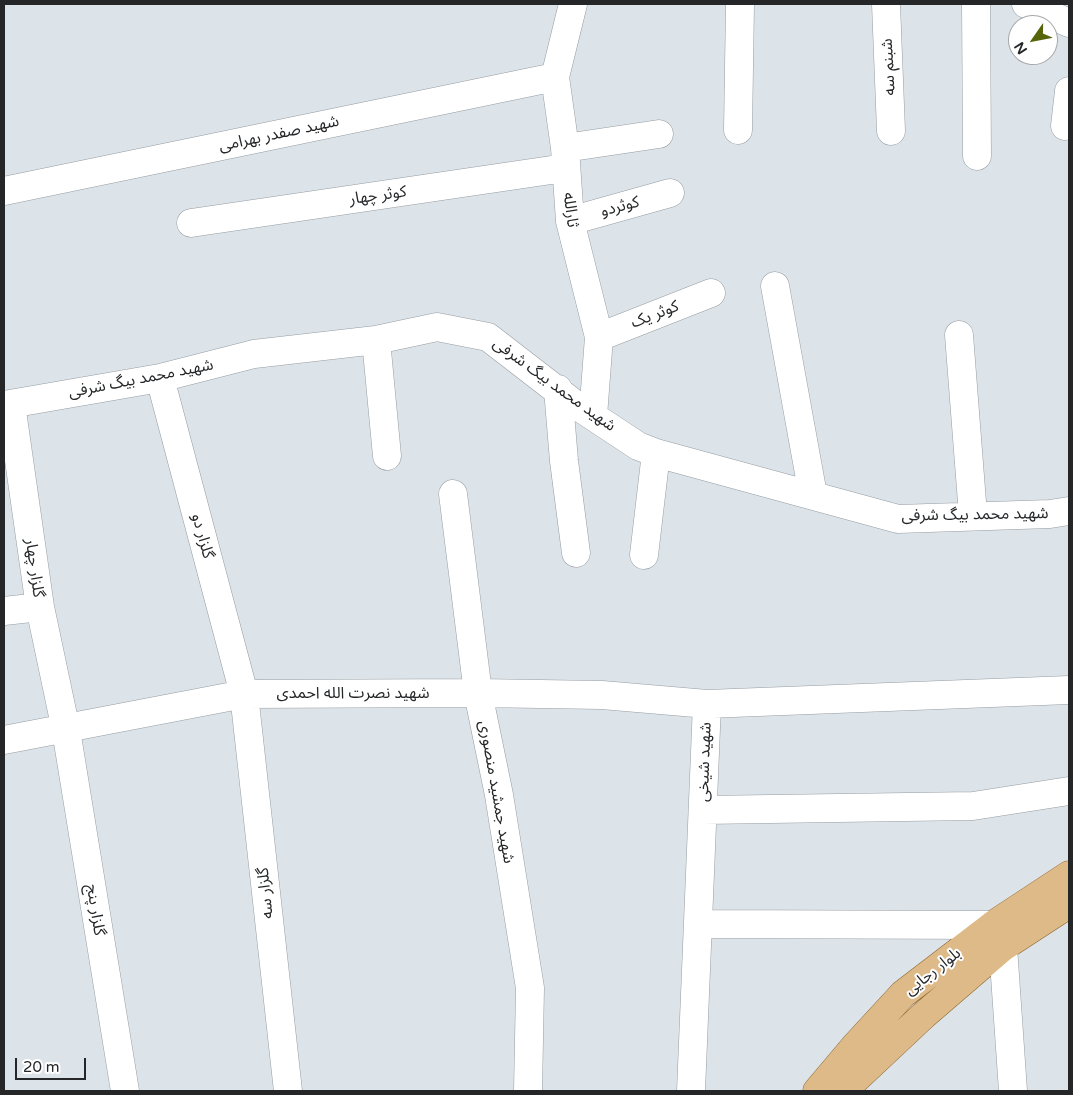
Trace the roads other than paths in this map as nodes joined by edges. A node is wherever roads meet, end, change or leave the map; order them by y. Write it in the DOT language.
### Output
graph roads {
  1 [pos="572,4"];
  2 [pos="740,4"];
  3 [pos="886,4"];
  4 [pos="976,4"];
  5 [pos="1026,4"];
  6 [pos="1069,24"];
  7 [pos="555,77"];
  8 [pos="1069,91"];
  9 [pos="1065,126"];
  10 [pos="738,130"];
  11 [pos="892,131"];
  12 [pos="659,134"];
  13 [pos="977,156"];
  14 [pos="565,158"];
  15 [pos="4,191"];
  16 [pos="670,193"];
  17 [pos="570,221"];
  18 [pos="191,223"];
  19 [pos="775,286"];
  20 [pos="711,294"];
  21 [pos="959,335"];
  22 [pos="599,337"];
  23 [pos="376,340"];
  24 [pos="160,378"];
  25 [pos="558,389"];
  26 [pos="7,405"];
  27 [pos="593,416"];
  28 [pos="656,453"];
  29 [pos="387,456"];
  30 [pos="453,494"];
  31 [pos="813,495"];
  32 [pos="1069,511"];
  33 [pos="973,516"];
  34 [pos="576,553"];
  35 [pos="644,555"];
  36 [pos="40,607"];
  37 [pos="4,611"];
  38 [pos="1069,690"];
  39 [pos="478,693"];
  40 [pos="244,694"];
  41 [pos="707,704"];
  42 [pos="66,730"];
  43 [pos="4,740"];
  44 [pos="1069,791"];
  45 [pos="703,810"];
  46 [pos="1069,875"];
  47 [pos="1069,904"];
  48 [pos="698,924"];
  49 [pos="998,936"];
  50 [pos="125,1091"];
  51 [pos="288,1091"];
  52 [pos="528,1091"];
  53 [pos="691,1091"];
  54 [pos="817,1091"];
  55 [pos="843,1091"];
  56 [pos="1013,1091"];
  1 -- 7 [label="street, ثارالله"];
  2 -- 10 [label="street"];
  3 -- 11 [label="street, شبنم سه"];
  4 -- 13 [label="street"];
  5 -- 6 [label="street"];
  7 -- 14 [label="street, ثارالله"];
  7 -- 15 [label="street, شهید صفدر بهرامی"];
  8 -- 9 [label="street"];
  12 -- 14 [label="street, کوثر چهار"];
  14 -- 17 [label="street, ثارالله"];
  14 -- 18 [label="street, کوثر چهار"];
  16 -- 17 [label="street, کوثردو"];
  17 -- 22 [label="street, ثارالله"];
  19 -- 31 [label="street"];
  20 -- 22 [label="street, کوثر یک"];
  21 -- 33 [label="street"];
  22 -- 27 [label="street, ثارالله"];
  23 -- 24 [label="street, شهید محمد بیگ شرفی"];
  23 -- 25 [label="street, شهید محمد بیگ شرفی"];
  23 -- 29 [label="street"];
  24 -- 26 [label="street, شهید محمد بیگ شرفی"];
  24 -- 40 [label="street, گلزار دو"];
  25 -- 27 [label="street, شهید محمد بیگ شرفی"];
  25 -- 34 [label="street"];
  26 -- 36 [label="street, گلزار چهار"];
  27 -- 28 [label="street, شهید محمد بیگ شرفی"];
  28 -- 31 [label="street, شهید محمد بیگ شرفی"];
  28 -- 35 [label="street"];
  30 -- 39 [label="street, شهید جمشید منصوری"];
  31 -- 33 [label="street, شهید محمد بیگ شرفی"];
  32 -- 33 [label="street, شهید محمد بیگ شرفی"];
  36 -- 37 [label="street"];
  36 -- 42 [label="street, گلزار چهار"];
  38 -- 41 [label="street, شهید شیخی"];
  39 -- 40 [label="street, شهید نصرت الله احمدی"];
  39 -- 41 [label="street, شهید نصرت الله احمدی"];
  39 -- 52 [label="street, شهید جمشید منصوری"];
  40 -- 42 [label="street, شهید نصرت الله احمدی"];
  40 -- 51 [label="street, گلزار سه"];
  41 -- 45 [label="street, شهید شیخی"];
  42 -- 43 [label="street, شهید نصرت الله احمدی"];
  42 -- 50 [label="street, گلزار پنج"];
  44 -- 45 [label="street"];
  45 -- 48 [label="street, شهید شیخی"];
  46 -- 49 [label="main road, بلوار رجایی"];
  47 -- 49 [label="main road, بلوار رجایی"];
  48 -- 49 [label="street"];
  48 -- 53 [label="street, شهید شیخی"];
  49 -- 54 [label="main road, بلوار رجایی"];
  49 -- 55 [label="main road, بلوار رجایی"];
  49 -- 56 [label="street"];
}
